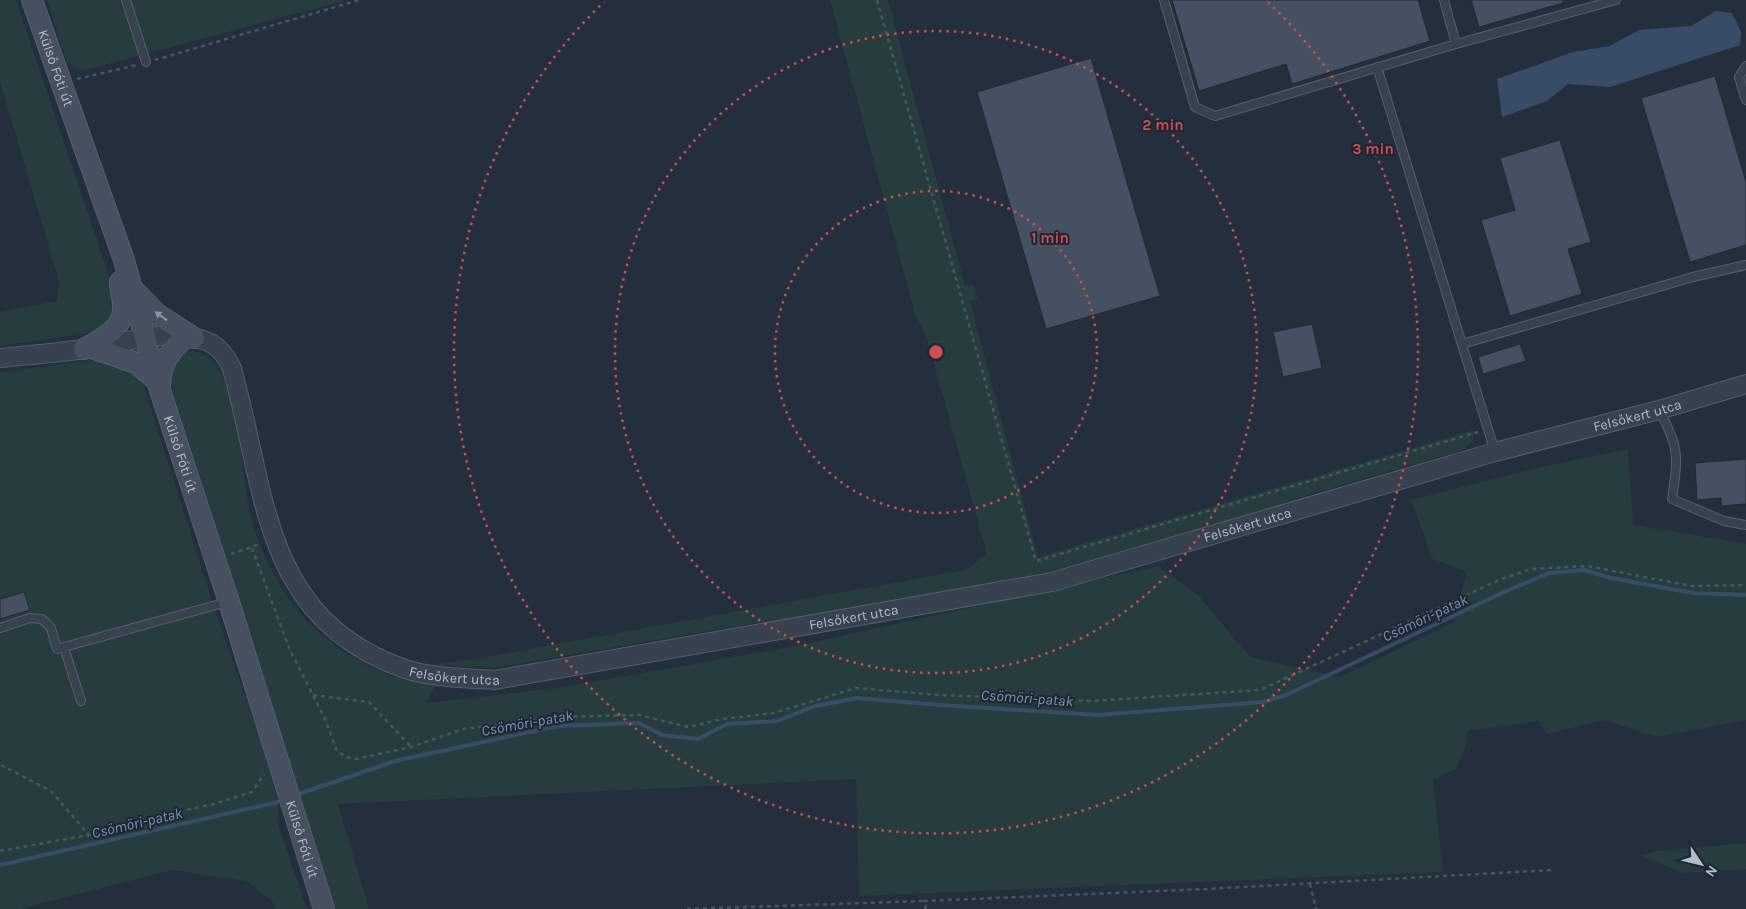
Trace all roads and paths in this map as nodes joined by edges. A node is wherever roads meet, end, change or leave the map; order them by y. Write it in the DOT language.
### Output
graph roads {
  1 [pos="32,0"];
  2 [pos="126,0"];
  3 [pos="360,0"];
  4 [pos="877,0"];
  5 [pos="1164,0"];
  6 [pos="1444,0"];
  7 [pos="1616,0"];
  8 [pos="1588,4"];
  9 [pos="1456,44"];
  10 [pos="146,62"];
  11 [pos="1746,66"];
  12 [pos="1377,67"];
  13 [pos="58,74"];
  14 [pos="1746,100"];
  15 [pos="124,260"];
  16 [pos="1746,265"];
  17 [pos="133,289"];
  18 [pos="190,337"];
  19 [pos="145,339"];
  20 [pos="1462,344"];
  21 [pos="88,349"];
  22 [pos="0,358"];
  23 [pos="1746,384"];
  24 [pos="158,386"];
  25 [pos="1659,410"];
  26 [pos="1487,429"];
  27 [pos="1495,452"];
  28 [pos="1746,525"];
  29 [pos="274,538"];
  30 [pos="252,548"];
  31 [pos="216,559"];
  32 [pos="1746,585"];
  33 [pos="229,602"];
  34 [pos="0,628"];
  35 [pos="64,647"];
  36 [pos="313,695"];
  37 [pos="81,701"];
  38 [pos="411,747"];
  39 [pos="1,766"];
  40 [pos="274,774"];
  41 [pos="89,835"];
  42 [pos="0,851"];
  43 [pos="1552,870"];
  44 [pos="1310,884"];
  45 [pos="924,901"];
  46 [pos="324,909"];
  47 [pos="687,909"];
  48 [pos="926,909"];
  49 [pos="1316,909"];
  1 -- 13 [label="main road, Külső Fóti út"];
  2 -- 10 [label="lane"];
  3 -- 10 [label="path"];
  4 -- 26 [label="path"];
  5 -- 12 [label="lane"];
  6 -- 9 [label="lane"];
  7 -- 8 [label="lane"];
  8 -- 9 [label="lane"];
  9 -- 12 [label="lane"];
  10 -- 13 [label="path"];
  11 -- 14 [label="lane"];
  12 -- 20 [label="lane"];
  13 -- 15 [label="main road, Külső Fóti út"];
  15 -- 17 [label="main road, Külső Fóti út"];
  15 -- 21 [label="main road"];
  16 -- 20 [label="lane"];
  18 -- 17 [label="main road, one-way"];
  17 -- 19 [label="main road, Külső Fóti út"];
  18 -- 19 [label="street, Felsőkert utca"];
  18 -- 24 [label="main road"];
  18 -- 29 [label="street, Felsőkert utca"];
  19 -- 21 [label="street, Felsőkert utca"];
  19 -- 24 [label="main road, Külső Fóti út"];
  20 -- 26 [label="lane"];
  21 -- 22 [label="street, Felsőkert utca"];
  21 -- 24 [label="main road"];
  23 -- 25 [label="street, Felsőkert utca"];
  24 -- 31 [label="main road, Külső Fóti út"];
  25 -- 27 [label="street, Felsőkert utca"];
  25 -- 28 [label="lane"];
  26 -- 27 [label="lane"];
  27 -- 29 [label="street, Felsőkert utca"];
  29 -- 30 [label="path"];
  30 -- 31 [label="path"];
  30 -- 36 [label="path"];
  31 -- 33 [label="main road, Külső Fóti út"];
  32 -- 38 [label="path"];
  33 -- 35 [label="lane"];
  33 -- 40 [label="main road, Külső Fóti út"];
  34 -- 35 [label="lane"];
  35 -- 37 [label="lane"];
  36 -- 38 [label="path"];
  36 -- 38 [label="path"];
  39 -- 41 [label="path"];
  40 -- 41 [label="path"];
  40 -- 46 [label="main road, Külső Fóti út"];
  41 -- 42 [label="path"];
  43 -- 44 [label="path"];
  44 -- 45 [label="path"];
  44 -- 49 [label="path"];
  45 -- 47 [label="path"];
  45 -- 48 [label="path"];
}
